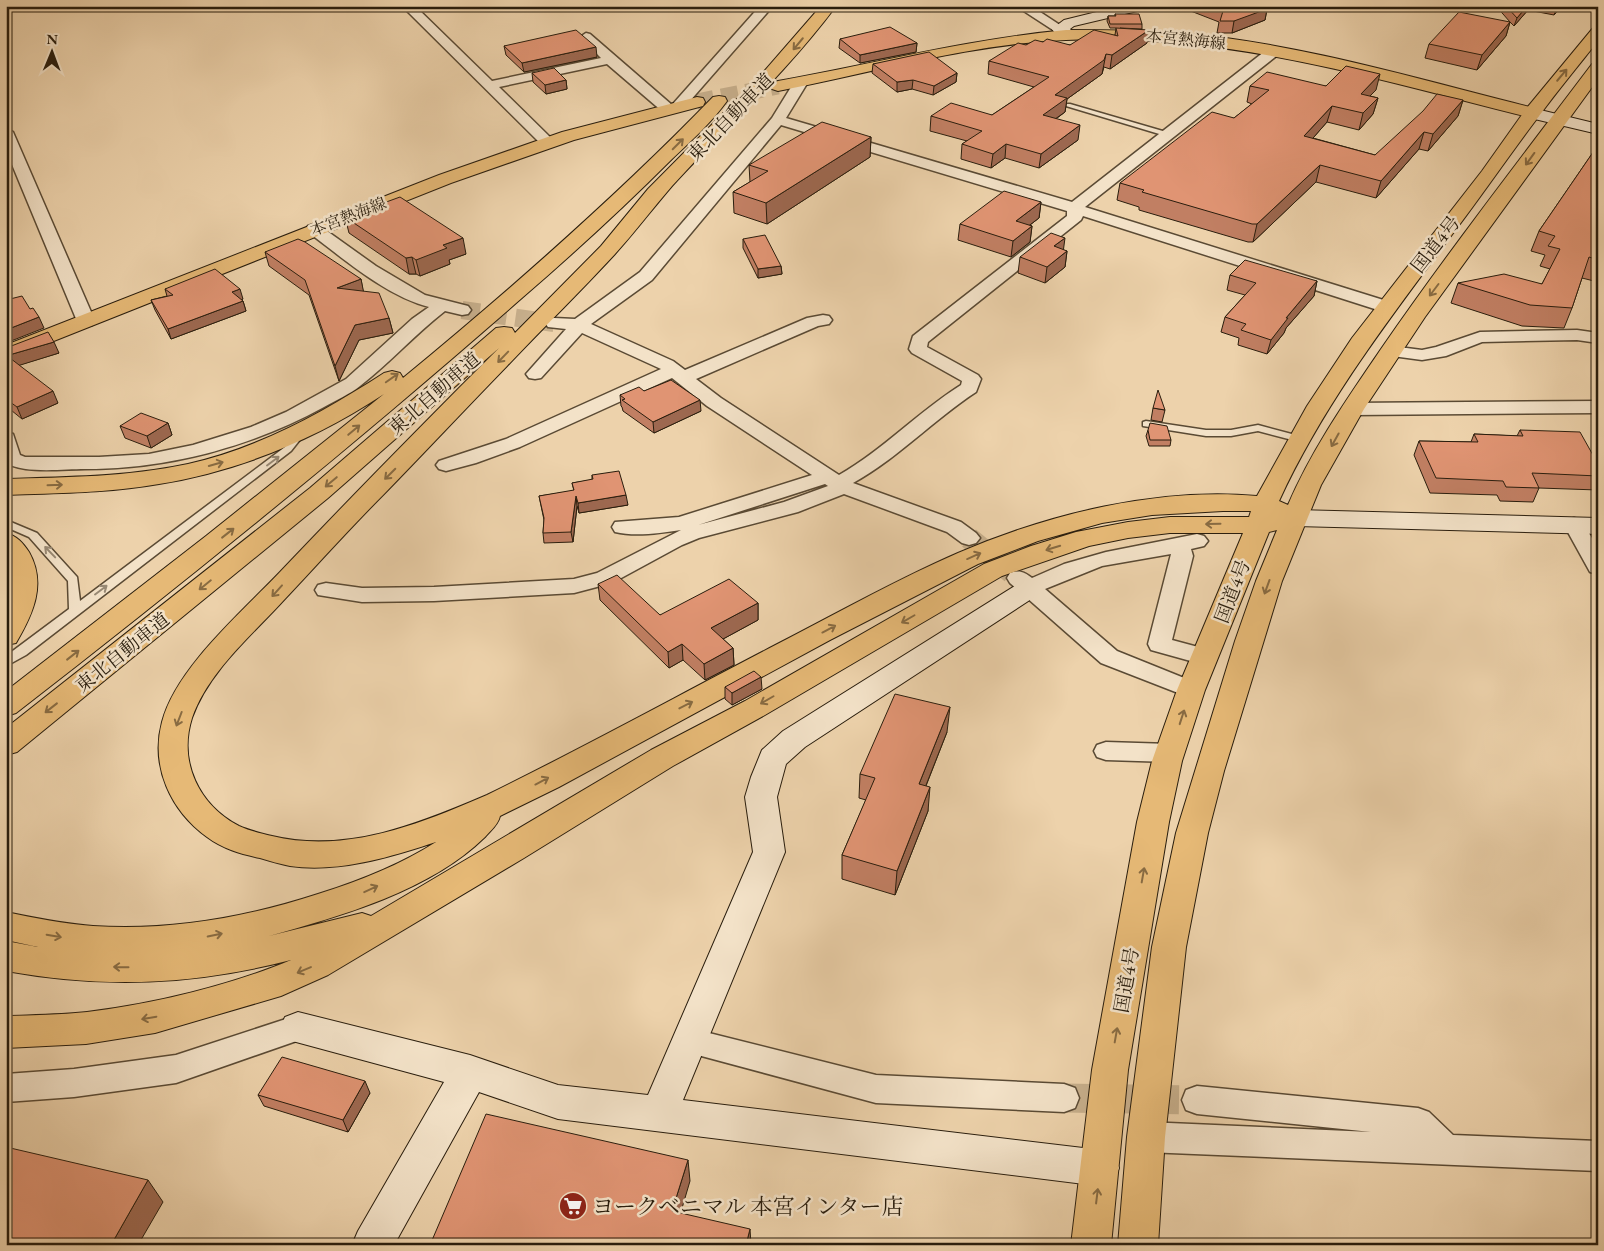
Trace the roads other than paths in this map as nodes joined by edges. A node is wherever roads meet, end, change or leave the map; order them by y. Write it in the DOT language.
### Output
graph roads {
  1 [pos="408,6"];
  2 [pos="767,6"];
  3 [pos="829,6"];
  4 [pos="1022,6"];
  5 [pos="1141,6"];
  6 [pos="1598,31"];
  7 [pos="1064,32"];
  8 [pos="586,37"];
  9 [pos="1274,51"];
  10 [pos="610,60"];
  11 [pos="1598,67"];
  12 [pos="801,82"];
  13 [pos="490,85"];
  14 [pos="778,86"];
  15 [pos="728,93"];
  16 [pos="697,102"];
  17 [pos="1068,105"];
  18 [pos="672,108"];
  19 [pos="1532,114"];
  20 [pos="778,120"];
  21 [pos="1559,120"];
  22 [pos="1598,129"];
  23 [pos="6,132"];
  24 [pos="1170,134"];
  25 [pos="548,142"];
  26 [pos="655,179"];
  27 [pos="1074,208"];
  28 [pos="314,229"];
  29 [pos="442,305"];
  30 [pos="1387,307"];
  31 [pos="462,310"];
  32 [pos="823,320"];
  33 [pos="86,321"];
  34 [pos="554,323"];
  35 [pos="579,325"];
  36 [pos="1598,338"];
  37 [pos="1391,351"];
  38 [pos="6,353"];
  39 [pos="535,374"];
  40 [pos="678,374"];
  41 [pos="1598,407"];
  42 [pos="1352,409"];
  43 [pos="1146,424"];
  44 [pos="301,432"];
  45 [pos="6,438"];
  46 [pos="1300,439"];
  47 [pos="446,465"];
  48 [pos="837,482"];
  49 [pos="6,487"];
  50 [pos="1262,515"];
  51 [pos="1296,518"];
  52 [pos="6,523"];
  53 [pos="1586,525"];
  54 [pos="622,527"];
  55 [pos="969,538"];
  56 [pos="6,540"];
  57 [pos="1598,567"];
  58 [pos="1024,583"];
  59 [pos="326,590"];
  60 [pos="75,610"];
  61 [pos="6,636"];
  62 [pos="1205,656"];
  63 [pos="6,662"];
  64 [pos="1191,690"];
  65 [pos="6,706"];
  66 [pos="6,744"];
  67 [pos="1106,752"];
  68 [pos="1170,753"];
  69 [pos="499,804"];
  70 [pos="392,920"];
  71 [pos="6,926"];
  72 [pos="6,956"];
  73 [pos="298,1028"];
  74 [pos="6,1032"];
  75 [pos="689,1042"];
  76 [pos="470,1072"];
  77 [pos="6,1088"];
  78 [pos="1064,1098"];
  79 [pos="1198,1100"];
  80 [pos="659,1113"];
  81 [pos="1146,1137"];
  82 [pos="1444,1148"];
  83 [pos="1598,1156"];
  84 [pos="1100,1168"];
  85 [pos="372,1245"];
  86 [pos="1091,1245"];
  87 [pos="1138,1245"];
  1 -- 13 [label="street"];
  2 -- 18 [label="street"];
  3 -- 26 [label="main road, 東北自動車道, one-way"];
  4 -- 7 [label="street"];
  5 -- 7 [label="street"];
  19 -- 6 [label="main road, 国道4号, one-way"];
  7 -- 9 [label="main road, 本宮熱海線"];
  7 -- 12 [label="main road, 本宮熱海線"];
  8 -- 10 [label="street"];
  9 -- 19 [label="main road, 本宮熱海線"];
  9 -- 24 [label="street"];
  10 -- 13 [label="street"];
  10 -- 18 [label="street"];
  11 -- 21 [label="main road, 国道4号"];
  12 -- 14 [label="main road, 本宮熱海線"];
  12 -- 20 [label="street"];
  13 -- 25 [label="street"];
  26 -- 15 [label="main road, 東北自動車道, one-way"];
  16 -- 18 [label="main road, 本宮熱海線"];
  17 -- 24 [label="lane"];
  18 -- 25 [label="main road, 本宮熱海線"];
  19 -- 21 [label="street"];
  19 -- 30 [label="main road, 国道4号"];
  20 -- 27 [label="street"];
  20 -- 35 [label="street"];
  21 -- 22 [label="street"];
  21 -- 37 [label="main road, 国道4号, one-way"];
  23 -- 33 [label="street"];
  24 -- 27 [label="street"];
  25 -- 28 [label="main road, 本宮熱海線"];
  44 -- 26 [label="main road, one-way"];
  65 -- 26 [label="main road, 東北自動車道, one-way"];
  26 -- 66 [label="main road, 東北自動車道, one-way"];
  26 -- 69 [label="main road, one-way"];
  27 -- 30 [label="street"];
  27 -- 48 [label="street"];
  28 -- 29 [label="street"];
  28 -- 33 [label="main road, 本宮熱海線"];
  29 -- 31 [label="street"];
  29 -- 45 [label="street"];
  30 -- 46 [label="main road, 国道4号"];
  32 -- 40 [label="street"];
  33 -- 38 [label="main road, 本宮熱海線"];
  34 -- 35 [label="street"];
  35 -- 39 [label="street"];
  35 -- 40 [label="street"];
  36 -- 37 [label="street"];
  37 -- 42 [label="main road, 国道4号"];
  40 -- 47 [label="street"];
  40 -- 48 [label="street"];
  41 -- 42 [label="street"];
  42 -- 51 [label="main road, 国道4号, one-way"];
  43 -- 46 [label="lane"];
  49 -- 44 [label="main road, one-way"];
  60 -- 44 [label="lane, one-way"];
  46 -- 50 [label="main road, 国道4号"];
  48 -- 54 [label="street"];
  48 -- 55 [label="street"];
  48 -- 59 [label="street"];
  50 -- 51 [label="main road"];
  50 -- 62 [label="main road, 国道4号"];
  69 -- 50 [label="main road, one-way"];
  50 -- 70 [label="main road, one-way"];
  51 -- 53 [label="street"];
  51 -- 81 [label="main road, 国道4号, one-way"];
  60 -- 52 [label="lane, one-way"];
  53 -- 57 [label="street"];
  56 -- 61 [label="main road"];
  58 -- 62 [label="street"];
  58 -- 64 [label="street"];
  58 -- 75 [label="street"];
  60 -- 63 [label="lane"];
  62 -- 64 [label="main road, 国道4号"];
  68 -- 64 [label="main road, 国道4号, one-way"];
  67 -- 68 [label="street"];
  84 -- 68 [label="main road, 国道4号, one-way"];
  71 -- 69 [label="main road, one-way"];
  70 -- 72 [label="main road, one-way"];
  70 -- 74 [label="main road, one-way"];
  73 -- 76 [label="street"];
  73 -- 77 [label="street"];
  75 -- 78 [label="street"];
  75 -- 80 [label="street"];
  76 -- 80 [label="street"];
  76 -- 85 [label="street"];
  79 -- 82 [label="street"];
  80 -- 84 [label="street"];
  81 -- 82 [label="street"];
  81 -- 87 [label="main road, 国道4号"];
  82 -- 83 [label="street"];
  86 -- 84 [label="main road, 国道4号, one-way"];
}
